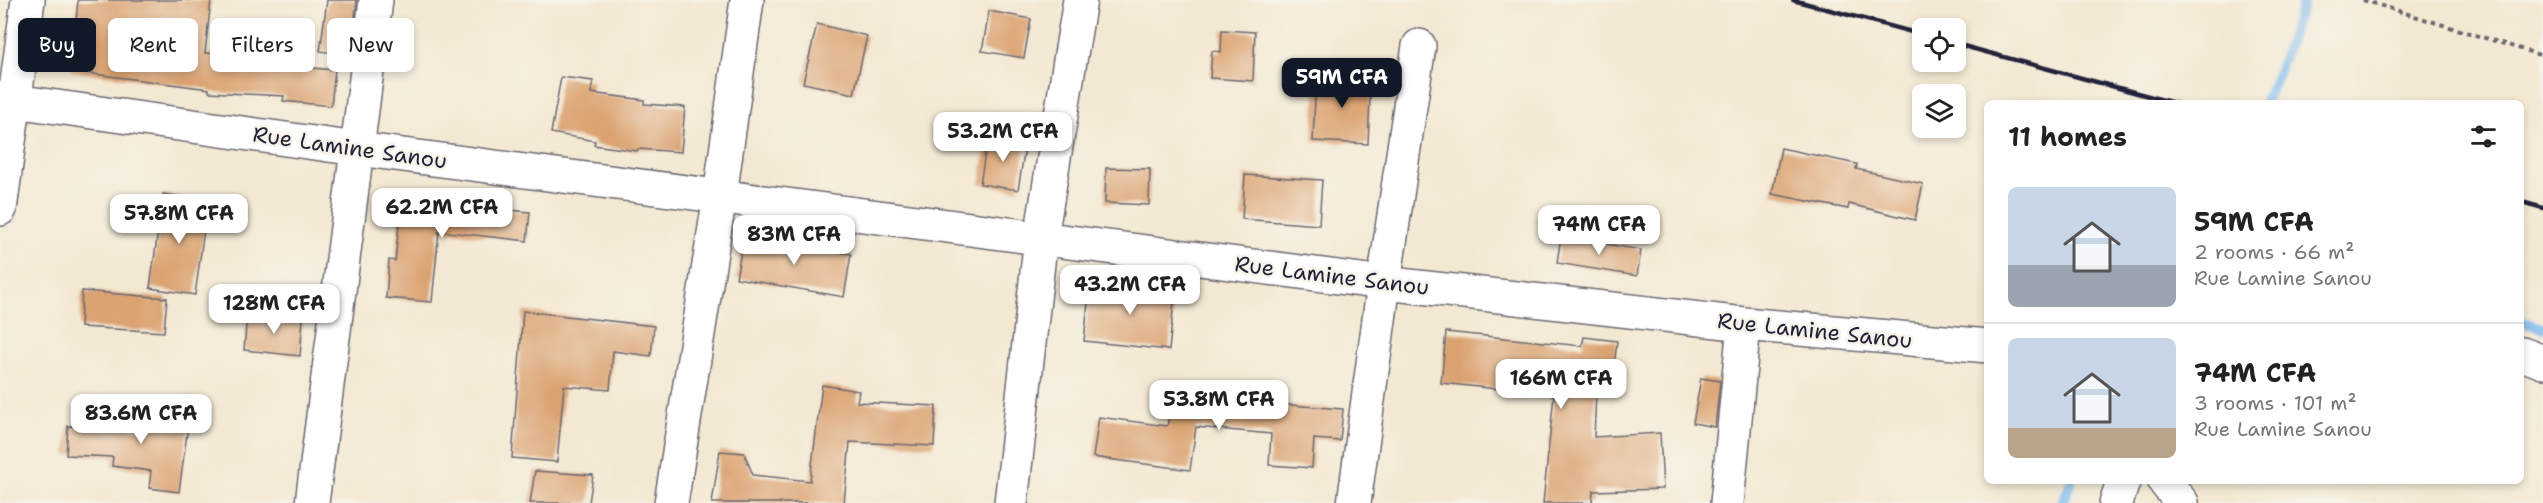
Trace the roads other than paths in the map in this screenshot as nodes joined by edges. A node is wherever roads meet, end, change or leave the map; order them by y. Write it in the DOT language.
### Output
graph roads {
  1 [pos="27,0"];
  2 [pos="376,0"];
  3 [pos="747,0"];
  4 [pos="1080,0"];
  5 [pos="1419,46"];
  6 [pos="7,99"];
  7 [pos="357,149"];
  8 [pos="720,196"];
  9 [pos="0,209"];
  10 [pos="1041,237"];
  11 [pos="1384,283"];
  12 [pos="1744,324"];
  13 [pos="1984,346"];
  14 [pos="2524,355"];
  15 [pos="2543,362"];
  16 [pos="2122,484"];
  17 [pos="2166,484"];
  18 [pos="312,503"];
  19 [pos="671,503"];
  20 [pos="1011,503"];
  21 [pos="1354,503"];
  22 [pos="1727,503"];
  23 [pos="2116,503"];
  24 [pos="2182,503"];
  1 -- 6 [label="street"];
  2 -- 7 [label="street"];
  3 -- 8 [label="street"];
  4 -- 10 [label="street"];
  5 -- 11 [label="street"];
  6 -- 7 [label="street, Rue Lamine Sanou"];
  6 -- 9 [label="street"];
  7 -- 8 [label="street, Rue Lamine Sanou"];
  7 -- 18 [label="street"];
  8 -- 10 [label="street, Rue Lamine Sanou"];
  8 -- 19 [label="street"];
  10 -- 11 [label="street, Rue Lamine Sanou"];
  10 -- 20 [label="street"];
  11 -- 12 [label="street, Rue Lamine Sanou"];
  11 -- 21 [label="street"];
  12 -- 13 [label="street, Rue Lamine Sanou"];
  12 -- 22 [label="street"];
  14 -- 15 [label="street"];
  16 -- 23 [label="street"];
  17 -- 24 [label="street"];
}
